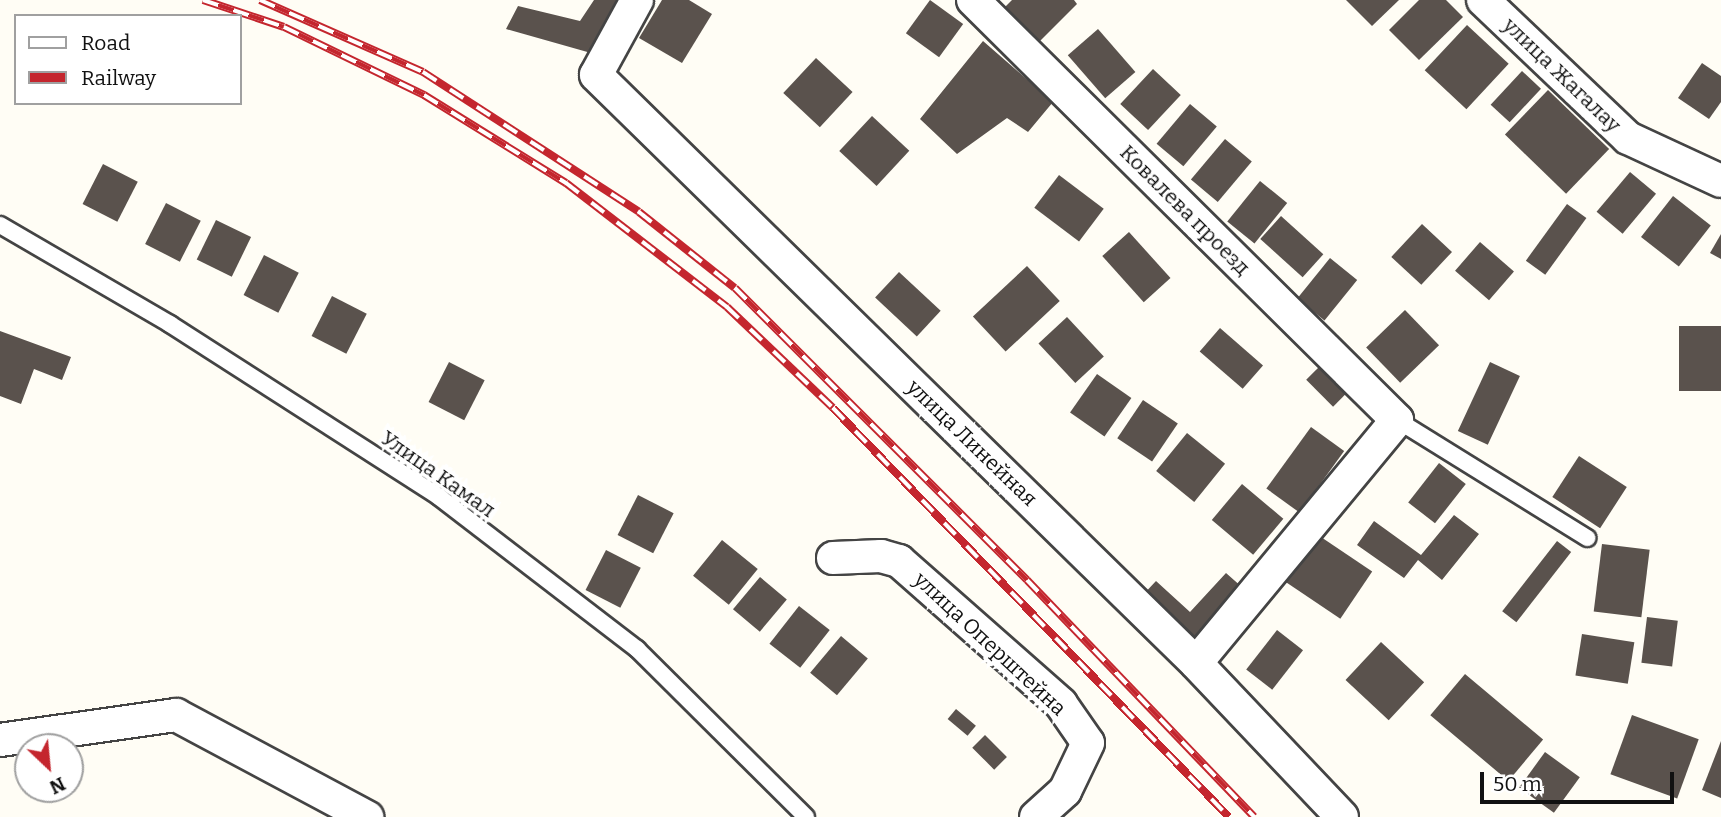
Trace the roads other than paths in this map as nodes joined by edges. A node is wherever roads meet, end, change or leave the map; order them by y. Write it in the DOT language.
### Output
graph roads {
  1 [pos="637,0"];
  2 [pos="1483,0"];
  3 [pos="983,3"];
  4 [pos="1721,181"];
  5 [pos="0,225"];
  6 [pos="1397,420"];
  7 [pos="1587,538"];
  8 [pos="833,558"];
  9 [pos="1196,663"];
  10 [pos="0,740"];
  11 [pos="367,817"];
  12 [pos="806,817"];
  13 [pos="1036,817"];
  14 [pos="1342,817"];
  1 -- 9 [label="street, улица Линейная"];
  2 -- 4 [label="street, улица Жагалау"];
  3 -- 6 [label="street, Ковалева проезд"];
  5 -- 12 [label="lane, Улица Камал"];
  6 -- 7 [label="lane"];
  6 -- 9 [label="street"];
  8 -- 13 [label="street, улица Оперштейна"];
  9 -- 14 [label="street, улица Линейная"];
  10 -- 11 [label="street"];
}
